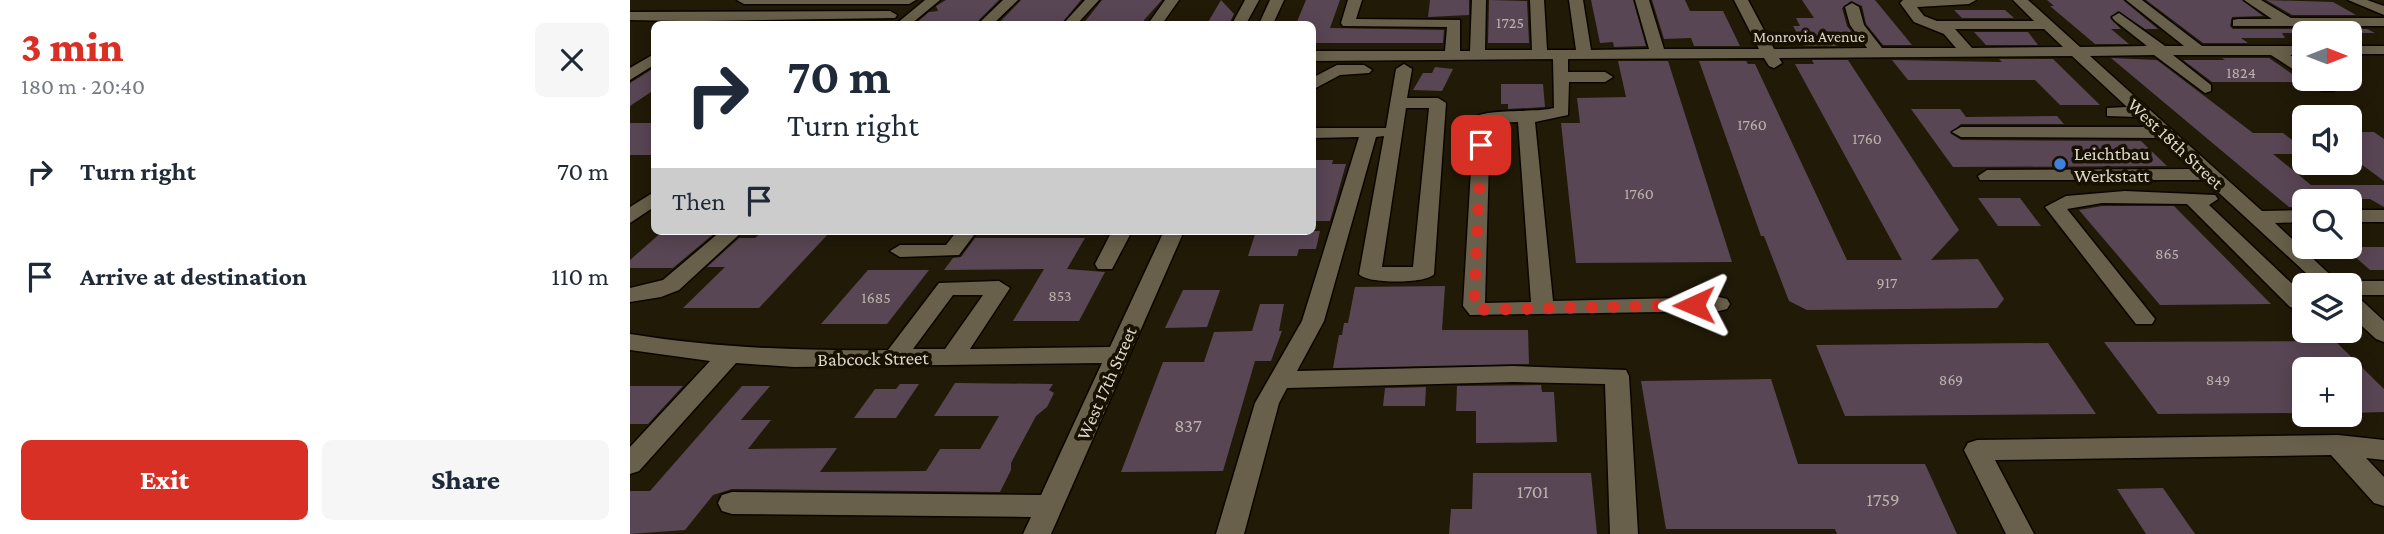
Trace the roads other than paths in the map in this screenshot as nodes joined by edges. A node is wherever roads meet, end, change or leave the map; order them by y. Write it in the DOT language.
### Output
graph roads {
  1 [pos="744,0"];
  2 [pos="909,0"];
  3 [pos="933,0"];
  4 [pos="1011,0"];
  5 [pos="1091,0"];
  6 [pos="1172,0"];
  7 [pos="1252,0"];
  8 [pos="1277,0"];
  9 [pos="1355,0"];
  10 [pos="1479,0"];
  11 [pos="1537,0"];
  12 [pos="1576,0"];
  13 [pos="1642,0"];
  14 [pos="1741,0"];
  15 [pos="1969,0"];
  16 [pos="2020,0"];
  17 [pos="2133,0"];
  18 [pos="2251,0"];
  19 [pos="2355,0"];
  20 [pos="1852,7"];
  21 [pos="2384,12"];
  22 [pos="630,16"];
  23 [pos="700,16"];
  24 [pos="2119,17"];
  25 [pos="885,20"];
  26 [pos="692,21"];
  27 [pos="907,21"];
  28 [pos="988,21"];
  29 [pos="1073,21"];
  30 [pos="1158,21"];
  31 [pos="1241,21"];
  32 [pos="1267,21"];
  33 [pos="2287,22"];
  34 [pos="2384,22"];
  35 [pos="2238,23"];
  36 [pos="1938,24"];
  37 [pos="2048,25"];
  38 [pos="651,46"];
  39 [pos="2274,50"];
  40 [pos="2292,50"];
  41 [pos="2362,50"];
  42 [pos="2383,50"];
  43 [pos="2077,51"];
  44 [pos="2160,51"];
  45 [pos="2199,51"];
  46 [pos="1969,53"];
  47 [pos="1852,54"];
  48 [pos="1550,55"];
  49 [pos="1584,55"];
  50 [pos="1658,55"];
  51 [pos="1316,56"];
  52 [pos="1452,56"];
  53 [pos="1477,56"];
  54 [pos="1883,57"];
  55 [pos="630,59"];
  56 [pos="651,59"];
  57 [pos="1772,60"];
  58 [pos="651,61"];
  59 [pos="1405,63"];
  60 [pos="2292,63"];
  61 [pos="1861,67"];
  62 [pos="630,75"];
  63 [pos="1561,77"];
  64 [pos="1605,77"];
  65 [pos="1316,83"];
  66 [pos="2205,88"];
  67 [pos="1399,103"];
  68 [pos="2113,112"];
  69 [pos="2143,112"];
  70 [pos="1526,117"];
  71 [pos="1370,132"];
  72 [pos="1394,132"];
  73 [pos="1961,132"];
  74 [pos="1316,133"];
  75 [pos="2166,133"];
  76 [pos="2210,174"];
  77 [pos="1987,176"];
  78 [pos="2202,199"];
  79 [pos="2238,199"];
  80 [pos="651,200"];
  81 [pos="2292,216"];
  82 [pos="2362,216"];
  83 [pos="2384,216"];
  84 [pos="630,217"];
  85 [pos="2257,217"];
  86 [pos="728,235"];
  87 [pos="964,235"];
  88 [pos="1120,235"];
  89 [pos="1172,235"];
  90 [pos="900,251"];
  91 [pos="1105,264"];
  92 [pos="2318,273"];
  93 [pos="2384,288"];
  94 [pos="630,295"];
  95 [pos="2292,296"];
  96 [pos="2362,297"];
  97 [pos="1719,304"];
  98 [pos="1543,309"];
  99 [pos="2362,312"];
  100 [pos="2144,319"];
  101 [pos="2384,334"];
  102 [pos="630,342"];
  103 [pos="1118,355"];
  104 [pos="729,356"];
  105 [pos="952,357"];
  106 [pos="894,358"];
  107 [pos="1279,380"];
  108 [pos="2338,445"];
  109 [pos="2384,450"];
  110 [pos="630,464"];
  111 [pos="2384,495"];
  112 [pos="732,503"];
  113 [pos="1050,506"];
  114 [pos="1037,534"];
  115 [pos="1230,534"];
  116 [pos="1624,534"];
  117 [pos="2020,534"];
  1 -- 2 [label="street"];
  2 -- 25 [label="street"];
  3 -- 27 [label="street"];
  4 -- 28 [label="street"];
  5 -- 29 [label="street"];
  6 -- 30 [label="street"];
  7 -- 31 [label="street"];
  8 -- 32 [label="street"];
  9 -- 52 [label="street"];
  10 -- 53 [label="street"];
  11 -- 48 [label="street"];
  12 -- 49 [label="street"];
  13 -- 50 [label="street"];
  14 -- 57 [label="street"];
  15 -- 36 [label="street"];
  16 -- 37 [label="street, West 18th Street"];
  17 -- 45 [label="street"];
  18 -- 33 [label="street"];
  19 -- 21 [label="street"];
  20 -- 54 [label="street"];
  22 -- 23 [label="street"];
  23 -- 25 [label="street"];
  23 -- 26 [label="street"];
  24 -- 44 [label="street"];
  33 -- 34 [label="street"];
  33 -- 35 [label="street"];
  36 -- 37 [label="street"];
  36 -- 46 [label="street"];
  37 -- 43 [label="street, West 18th Street"];
  38 -- 55 [label="street"];
  39 -- 40 [label="street, Monrovia Avenue"];
  39 -- 45 [label="street, Monrovia Avenue"];
  39 -- 60 [label="street"];
  41 -- 42 [label="street"];
  43 -- 44 [label="street, Monrovia Avenue"];
  43 -- 46 [label="street, Monrovia Avenue"];
  43 -- 69 [label="street, West 18th Street"];
  44 -- 45 [label="street, Monrovia Avenue"];
  44 -- 66 [label="street"];
  46 -- 54 [label="street, Monrovia Avenue"];
  47 -- 54 [label="street, Monrovia Avenue"];
  47 -- 57 [label="street, Monrovia Avenue"];
  47 -- 61 [label="street"];
  48 -- 49 [label="street, Monrovia Avenue"];
  48 -- 53 [label="street, Monrovia Avenue"];
  48 -- 63 [label="street"];
  49 -- 50 [label="street, Monrovia Avenue"];
  50 -- 57 [label="street, Monrovia Avenue"];
  51 -- 59 [label="street, Monrovia Avenue"];
  52 -- 53 [label="street, Monrovia Avenue"];
  52 -- 59 [label="street, Monrovia Avenue"];
  55 -- 56 [label="street"];
  58 -- 62 [label="street"];
  59 -- 65 [label="street"];
  59 -- 67 [label="street"];
  63 -- 64 [label="street"];
  63 -- 70 [label="street"];
  67 -- 72 [label="street"];
  67 -- 72 [label="street"];
  68 -- 69 [label="street"];
  69 -- 75 [label="street, West 18th Street"];
  70 -- 98 [label="street"];
  70 -- 98 [label="street"];
  71 -- 72 [label="street"];
  71 -- 74 [label="street"];
  71 -- 107 [label="street"];
  73 -- 75 [label="street"];
  75 -- 76 [label="street, West 18th Street"];
  76 -- 77 [label="street"];
  76 -- 79 [label="street, West 18th Street"];
  78 -- 79 [label="street"];
  78 -- 95 [label="street"];
  78 -- 100 [label="street"];
  79 -- 85 [label="street, West 18th Street"];
  80 -- 84 [label="street"];
  81 -- 85 [label="street"];
  82 -- 83 [label="street"];
  85 -- 92 [label="street, West 18th Street"];
  86 -- 94 [label="street"];
  87 -- 90 [label="street"];
  88 -- 91 [label="street"];
  89 -- 103 [label="street, West 17th Street"];
  93 -- 96 [label="street"];
  97 -- 98 [label="street"];
  99 -- 101 [label="street"];
  102 -- 104 [label="street, Babcock Street"];
  103 -- 105 [label="street, Babcock Street"];
  103 -- 113 [label="street, West 17th Street"];
  104 -- 106 [label="street, Babcock Street"];
  104 -- 110 [label="street"];
  105 -- 106 [label="street, Babcock Street"];
  105 -- 106 [label="street"];
  107 -- 115 [label="street"];
  107 -- 116 [label="street"];
  108 -- 109 [label="street"];
  108 -- 111 [label="street"];
  108 -- 117 [label="street"];
  112 -- 113 [label="street"];
  113 -- 114 [label="street, West 17th Street"];
}
